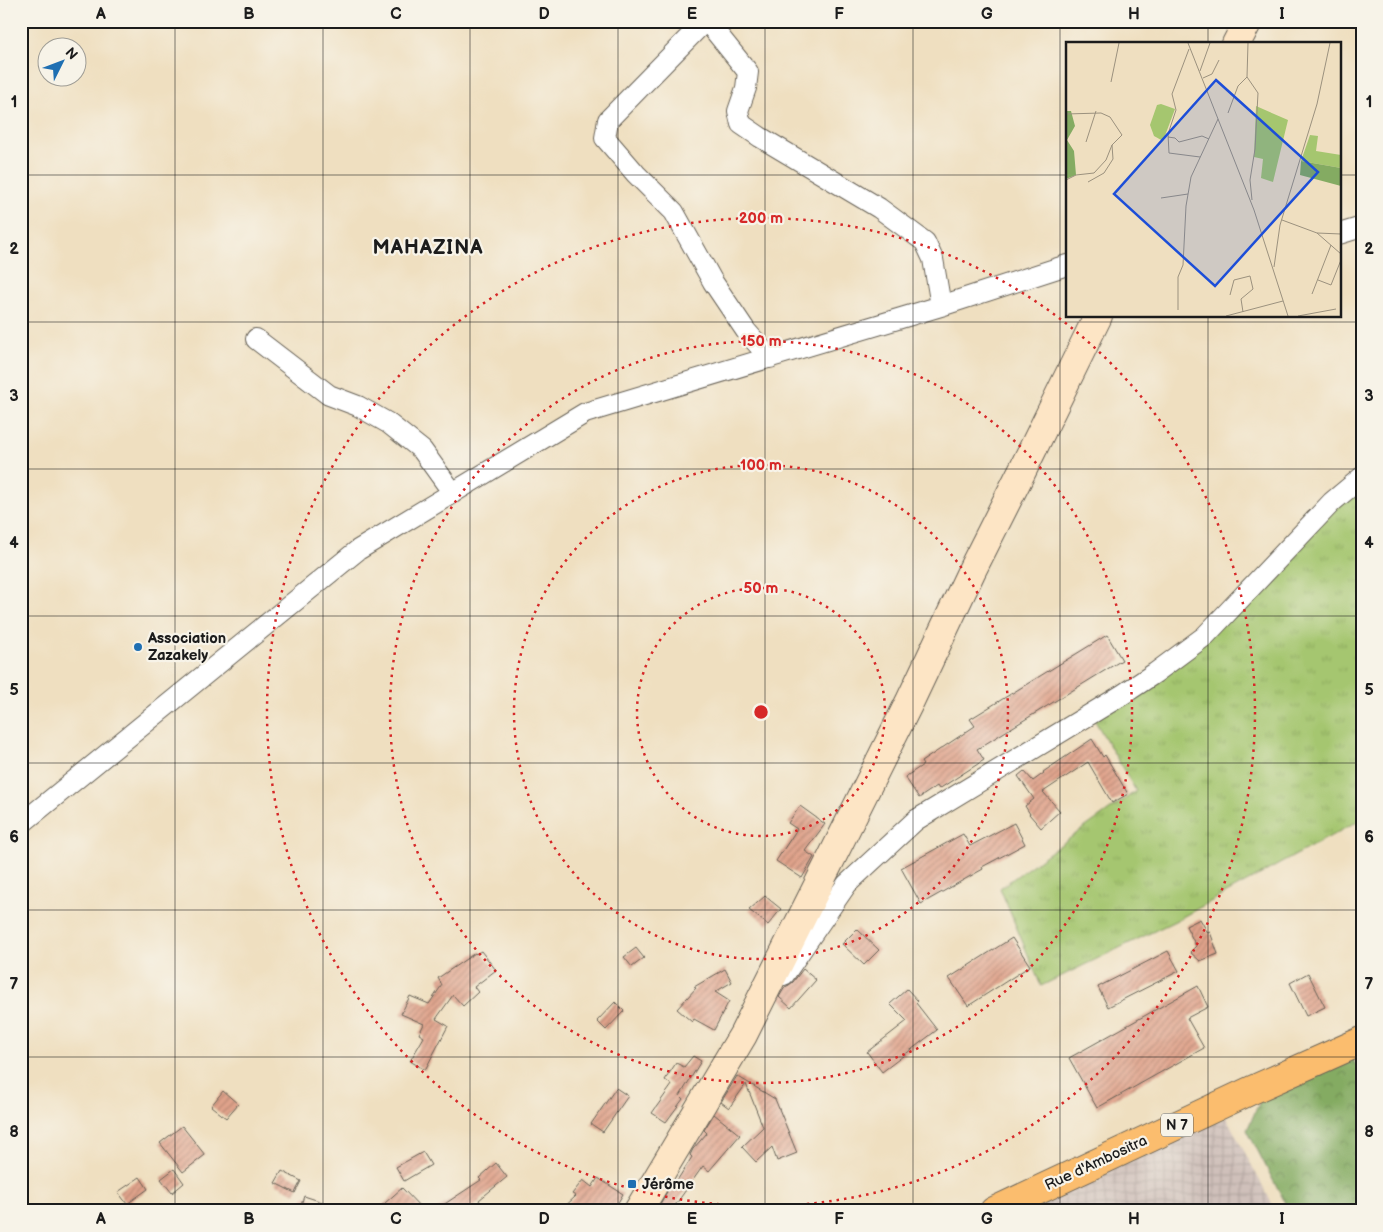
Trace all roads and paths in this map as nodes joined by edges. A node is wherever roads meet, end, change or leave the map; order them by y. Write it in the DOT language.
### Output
graph roads {
  1 [pos="706,21"];
  2 [pos="1248,21"];
  3 [pos="1237,42"];
  4 [pos="1362,227"];
  5 [pos="1340,234"];
  6 [pos="1066,265"];
  7 [pos="941,306"];
  8 [pos="1097,318"];
  9 [pos="256,339"];
  10 [pos="770,358"];
  11 [pos="1362,477"];
  12 [pos="453,493"];
  13 [pos="21,824"];
  14 [pos="743,1035"];
  15 [pos="1362,1041"];
  16 [pos="638,1211"];
  17 [pos="994,1211"];
  1 -- 7 [label="street"];
  1 -- 10 [label="street"];
  2 -- 3 [label="main road"];
  4 -- 5 [label="street"];
  6 -- 7 [label="street"];
  7 -- 10 [label="street"];
  8 -- 14 [label="main road"];
  9 -- 12 [label="street"];
  10 -- 12 [label="street"];
  11 -- 14 [label="street"];
  12 -- 13 [label="street"];
  14 -- 16 [label="main road"];
  15 -- 17 [label="main road, Rue d'Ambositra / N 7"];
}
